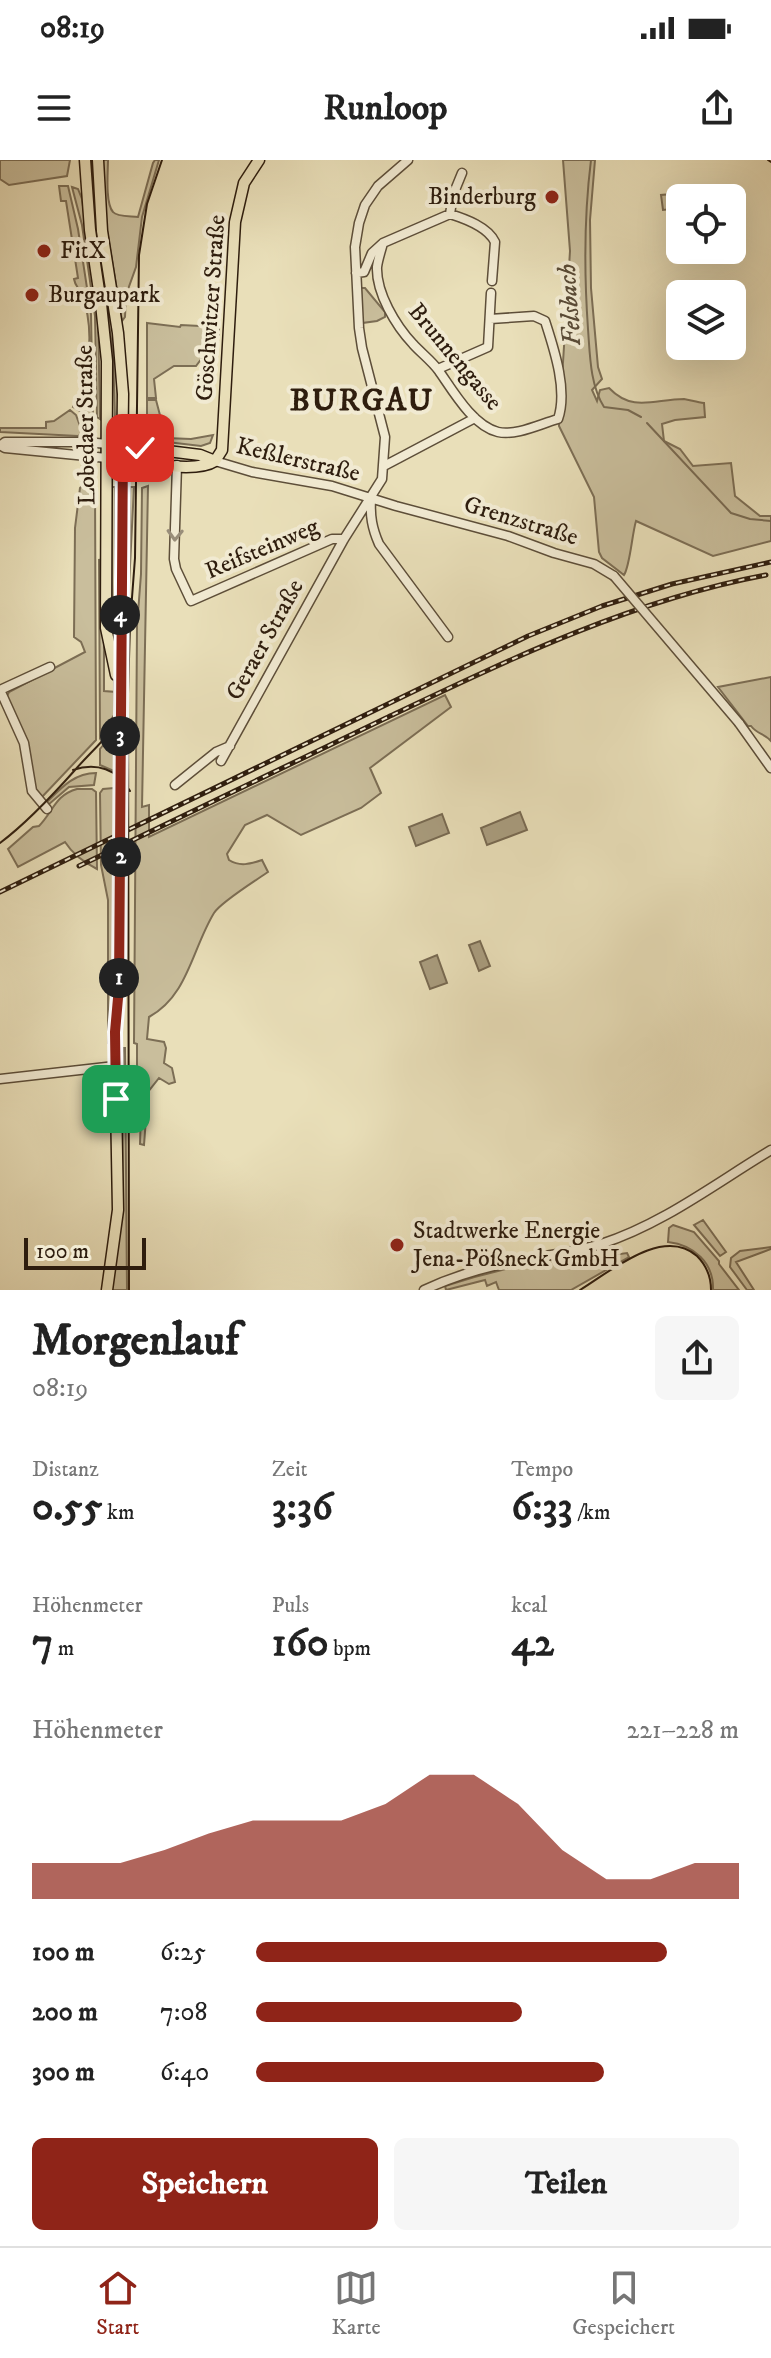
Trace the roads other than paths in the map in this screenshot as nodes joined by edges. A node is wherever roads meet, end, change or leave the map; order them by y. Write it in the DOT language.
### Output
graph roads {
  1 [pos="85,160"];
  2 [pos="98,160"];
  3 [pos="259,160"];
  4 [pos="405,162"];
  5 [pos="462,173"];
  6 [pos="450,214"];
  7 [pos="383,243"];
  8 [pos="356,273"];
  9 [pos="492,281"];
  10 [pos="491,293"];
  11 [pos="490,319"];
  12 [pos="438,369"];
  13 [pos="475,418"];
  14 [pos="108,444"];
  15 [pos="0,445"];
  16 [pos="123,446"];
  17 [pos="107,458"];
  18 [pos="122,460"];
  19 [pos="215,461"];
  20 [pos="177,465"];
  21 [pos="384,466"];
  22 [pos="371,498"];
  23 [pos="414,511"];
  24 [pos="344,539"];
  25 [pos="448,637"];
  26 [pos="50,667"];
  27 [pos="120,688"];
  28 [pos="0,690"];
  29 [pos="230,745"];
  30 [pos="221,761"];
  31 [pos="771,768"];
  32 [pos="175,785"];
  33 [pos="47,809"];
  34 [pos="115,1066"];
  35 [pos="0,1079"];
  36 [pos="771,1150"];
  37 [pos="107,1290"];
  38 [pos="424,1290"];
  1 -- 14 [label="main road, Lobedaer Straße"];
  2 -- 16 [label="main road, Lobedaer Straße"];
  3 -- 19 [label="main road, Göschwitzer Straße"];
  4 -- 8 [label="street"];
  5 -- 6 [label="street"];
  6 -- 7 [label="street"];
  6 -- 9 [label="street"];
  7 -- 8 [label="street"];
  7 -- 12 [label="street, Brunnengasse"];
  8 -- 21 [label="street"];
  10 -- 11 [label="street"];
  11 -- 12 [label="street"];
  11 -- 13 [label="street, Brunnengasse"];
  12 -- 13 [label="street, Brunnengasse"];
  13 -- 21 [label="street"];
  14 -- 15 [label="street, Keßlerstraße"];
  14 -- 16 [label="main road, Keßlerstraße"];
  14 -- 17 [label="main road, Lobedaer Straße"];
  15 -- 17 [label="street, Keßlerstraße"];
  16 -- 18 [label="main road, Lobedaer Straße"];
  16 -- 19 [label="main road, Keßlerstraße"];
  17 -- 18 [label="main road, Keßlerstraße"];
  17 -- 27 [label="main road, Lobedaer Straße"];
  18 -- 20 [label="main road, Keßlerstraße"];
  18 -- 27 [label="main road, Lobedaer Straße"];
  19 -- 20 [label="main road, Keßlerstraße"];
  19 -- 22 [label="street, Keßlerstraße"];
  20 -- 24 [label="street, Reifsteinweg, one-way"];
  21 -- 22 [label="street, Geraer Straße"];
  22 -- 23 [label="street, Keßlerstraße"];
  22 -- 24 [label="street, Geraer Straße"];
  22 -- 25 [label="street"];
  23 -- 31 [label="street, Grenzstraße, bridge"];
  24 -- 29 [label="street, Geraer Straße"];
  26 -- 28 [label="street"];
  27 -- 34 [label="main road, Lobedaer Straße"];
  28 -- 33 [label="street"];
  29 -- 30 [label="street, Geraer Straße"];
  29 -- 32 [label="street"];
  34 -- 35 [label="street"];
  34 -- 37 [label="main road, Lobedaer Straße"];
  36 -- 38 [label="street"];
}
